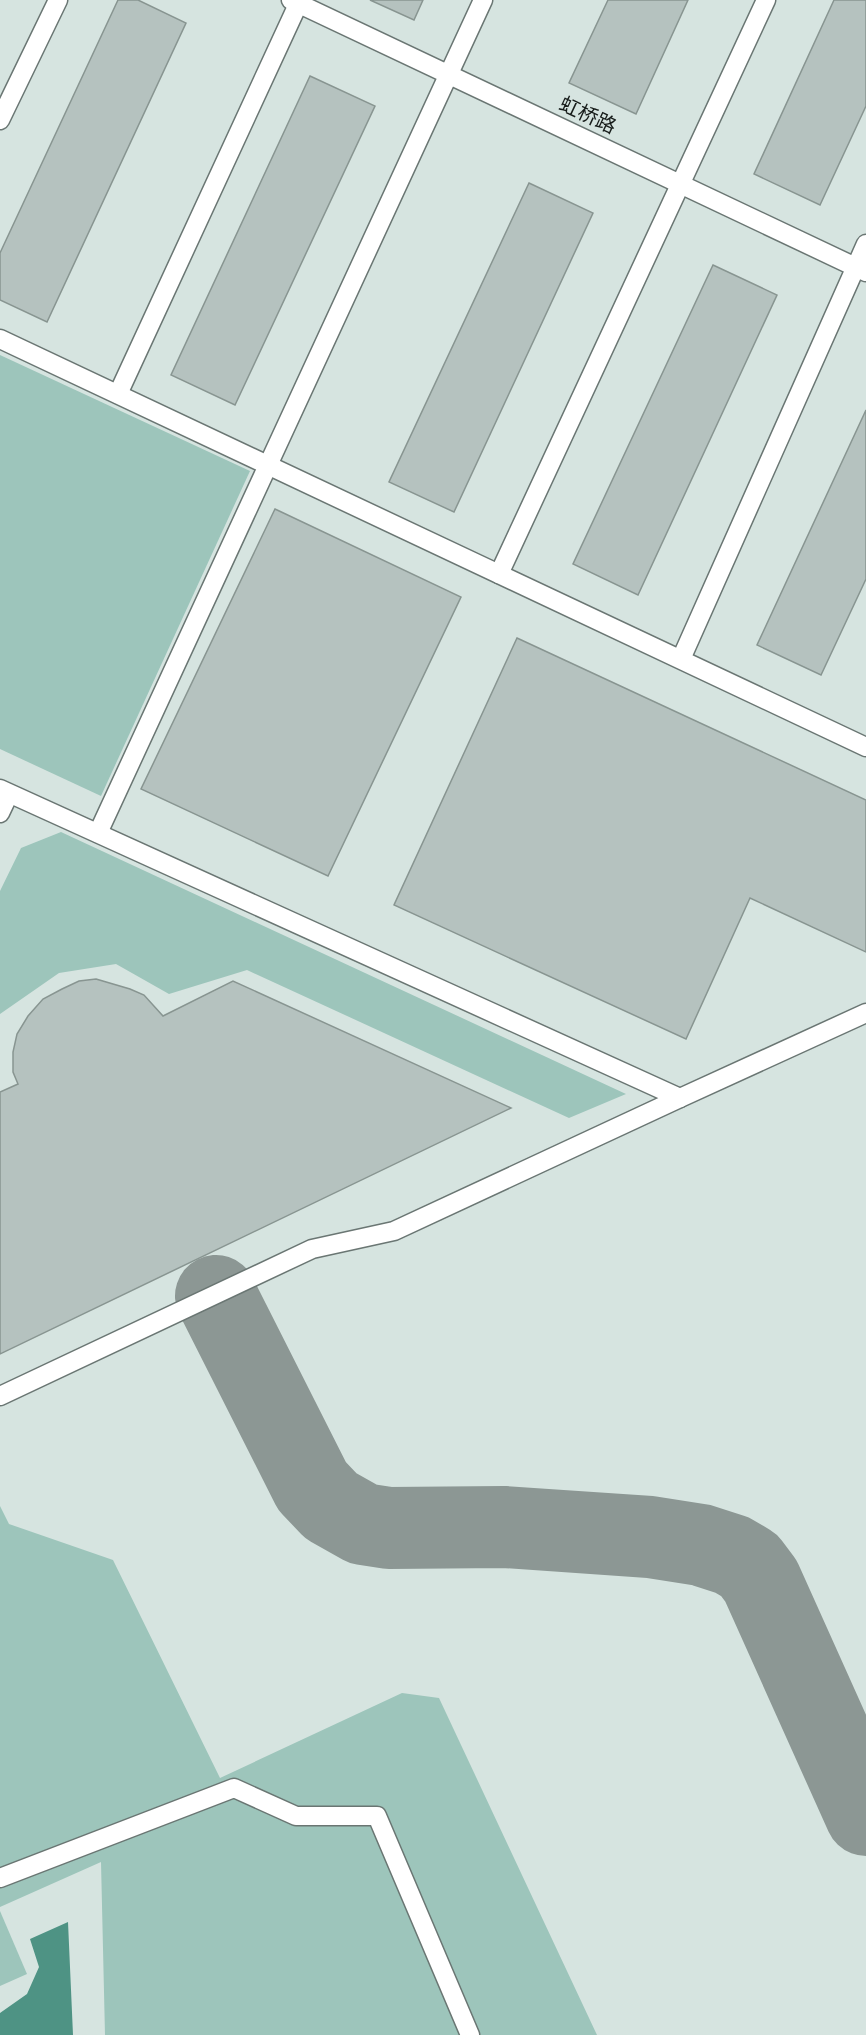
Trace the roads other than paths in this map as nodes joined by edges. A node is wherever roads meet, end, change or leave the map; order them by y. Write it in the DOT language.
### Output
graph roads {
  1 [pos="58,0"];
  2 [pos="483,0"];
  3 [pos="766,0"];
  4 [pos="297,1"];
  5 [pos="449,74"];
  6 [pos="0,120"];
  7 [pos="680,184"];
  8 [pos="866,244"];
  9 [pos="861,269"];
  10 [pos="0,339"];
  11 [pos="118,394"];
  12 [pos="269,466"];
  13 [pos="499,574"];
  14 [pos="681,659"];
  15 [pos="865,744"];
  16 [pos="4,792"];
  17 [pos="0,813"];
  18 [pos="98,833"];
  19 [pos="866,1013"];
  20 [pos="680,1098"];
  21 [pos="0,1396"];
  22 [pos="0,1878"];
  23 [pos="470,2035"];
  1 -- 6 [label="lane"];
  2 -- 5 [label="lane"];
  3 -- 7 [label="lane"];
  4 -- 5 [label="lane, 虹桥路"];
  4 -- 11 [label="lane"];
  5 -- 7 [label="lane, 虹桥路"];
  5 -- 12 [label="lane"];
  7 -- 9 [label="lane, 虹桥路"];
  7 -- 13 [label="lane"];
  8 -- 9 [label="lane"];
  9 -- 14 [label="lane"];
  10 -- 11 [label="lane"];
  11 -- 12 [label="lane"];
  12 -- 13 [label="lane"];
  12 -- 18 [label="lane"];
  13 -- 14 [label="lane"];
  14 -- 15 [label="lane"];
  16 -- 17 [label="lane"];
  16 -- 18 [label="lane"];
  18 -- 20 [label="lane"];
  19 -- 20 [label="lane"];
  20 -- 21 [label="lane"];
  22 -- 23 [label="lane"];
}
